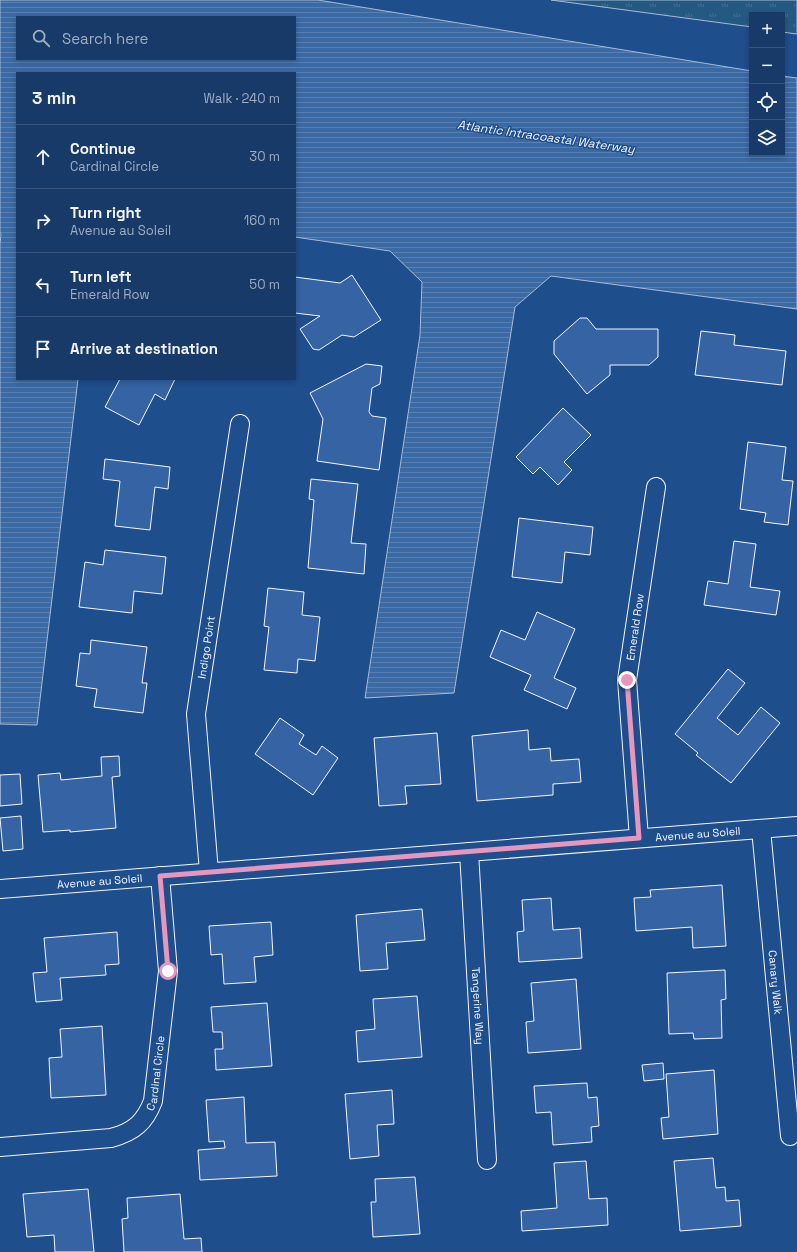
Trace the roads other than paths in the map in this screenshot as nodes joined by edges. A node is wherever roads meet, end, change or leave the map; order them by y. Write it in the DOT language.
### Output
graph roads {
  1 [pos="240,424"];
  2 [pos="656,488"];
  3 [pos="797,826"];
  4 [pos="761,829"];
  5 [pos="639,838"];
  6 [pos="469,852"];
  7 [pos="209,872"];
  8 [pos="160,876"];
  9 [pos="0,889"];
  10 [pos="790,1136"];
  11 [pos="0,1147"];
  12 [pos="486,1160"];
  1 -- 7 [label="street, Indigo Point"];
  2 -- 5 [label="street, Emerald Row"];
  3 -- 4 [label="street, Avenue au Soleil"];
  4 -- 5 [label="street, Avenue au Soleil"];
  4 -- 10 [label="street, Canary Walk"];
  5 -- 6 [label="street, Avenue au Soleil"];
  6 -- 7 [label="street, Avenue au Soleil"];
  6 -- 12 [label="street, Tangerine Way"];
  7 -- 8 [label="street, Avenue au Soleil"];
  8 -- 9 [label="street, Avenue au Soleil"];
  8 -- 11 [label="street, Cardinal Circle"];
}
